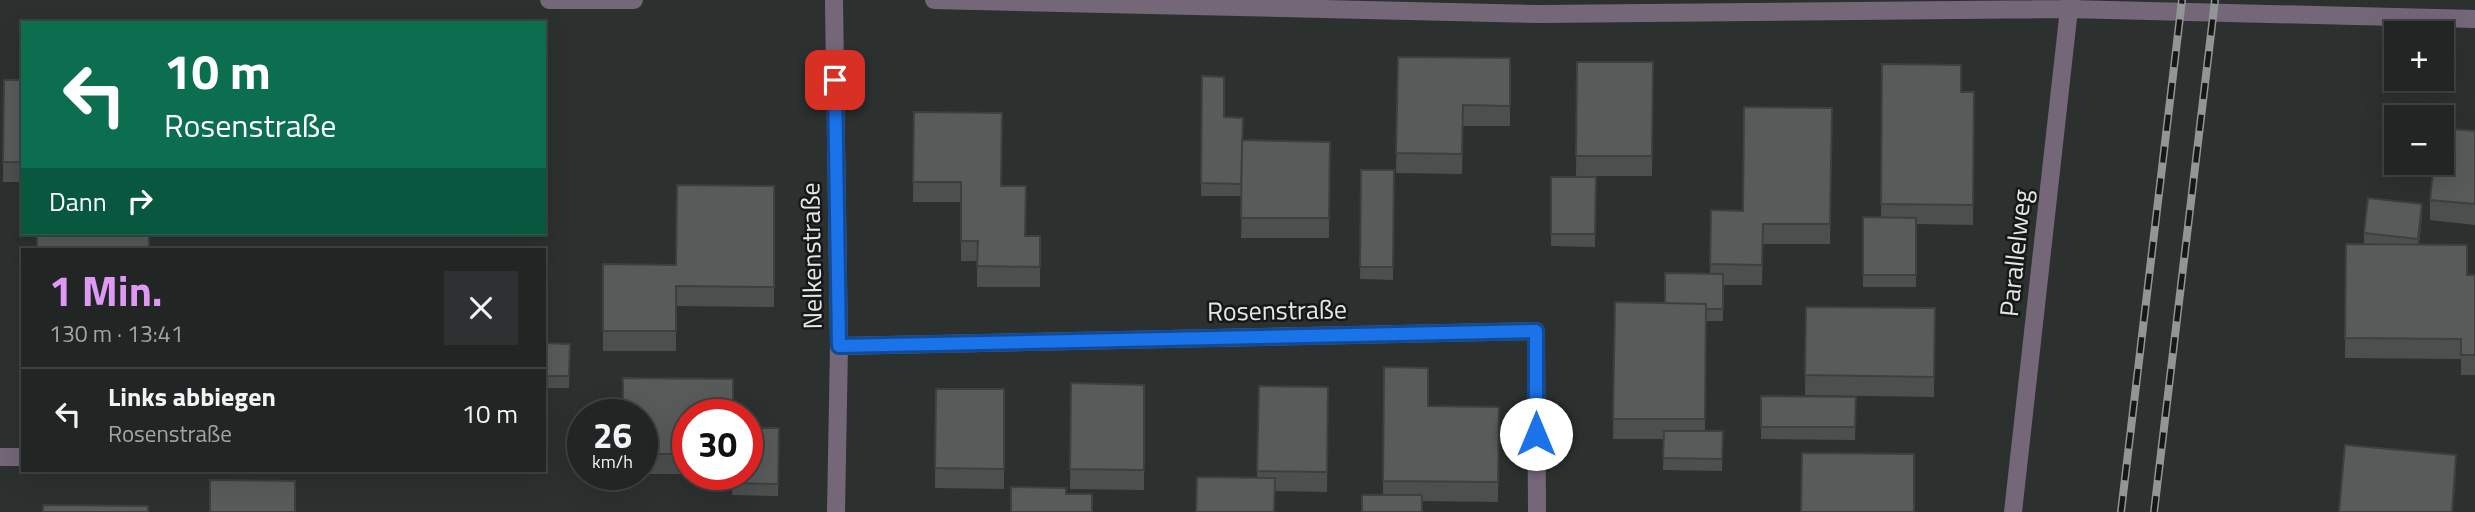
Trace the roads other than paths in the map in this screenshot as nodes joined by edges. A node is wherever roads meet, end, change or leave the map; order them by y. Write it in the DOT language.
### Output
graph roads {
  1 [pos="549,0"];
  2 [pos="578,0"];
  3 [pos="634,0"];
  4 [pos="834,0"];
  5 [pos="934,0"];
  6 [pos="2069,5"];
  7 [pos="2475,19"];
  8 [pos="839,346"];
  9 [pos="0,457"];
  10 [pos="21,457"];
  11 [pos="836,512"];
  12 [pos="1537,512"];
  13 [pos="2013,512"];
  1 -- 2 [label="street"];
  2 -- 3 [label="street"];
  4 -- 8 [label="street, Nelkenstraße"];
  5 -- 6 [label="street"];
  6 -- 7 [label="street"];
  6 -- 13 [label="street, Parallelweg"];
  8 -- 11 [label="street, Nelkenstraße"];
  8 -- 12 [label="street, Rosenstraße"];
  9 -- 10 [label="street"];
}
